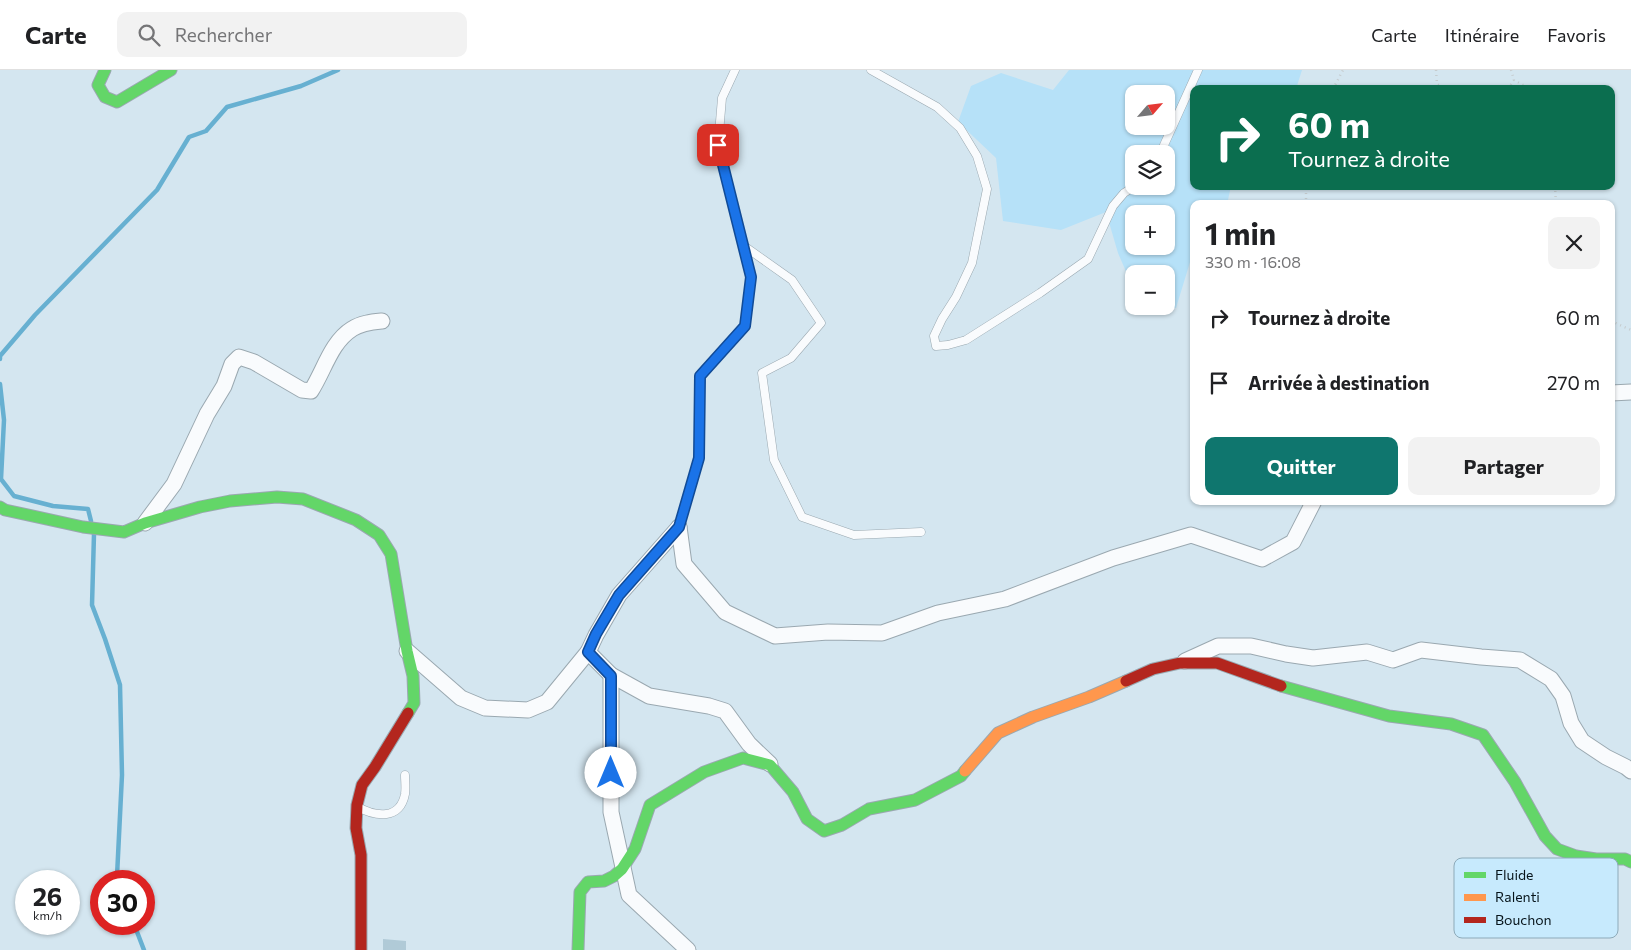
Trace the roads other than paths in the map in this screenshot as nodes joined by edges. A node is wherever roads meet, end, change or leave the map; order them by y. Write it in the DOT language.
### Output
graph roads {
  1 [pos="105,70"];
  2 [pos="171,70"];
  3 [pos="735,70"];
  4 [pos="871,70"];
  5 [pos="1198,70"];
  6 [pos="1191,85"];
  7 [pos="1190,88"];
  8 [pos="1164,145"];
  9 [pos="1125,192"];
  10 [pos="744,246"];
  11 [pos="382,320"];
  12 [pos="1631,392"];
  13 [pos="1615,393"];
  14 [pos="1312,505"];
  15 [pos="0,507"];
  16 [pos="145,523"];
  17 [pos="679,527"];
  18 [pos="921,532"];
  19 [pos="406,650"];
  20 [pos="588,652"];
  21 [pos="1180,664"];
  22 [pos="611,676"];
  23 [pos="770,765"];
  24 [pos="1631,771"];
  25 [pos="405,775"];
  26 [pos="357,805"];
  27 [pos="1589,858"];
  28 [pos="1618,858"];
  29 [pos="1631,862"];
  30 [pos="624,870"];
  31 [pos="361,950"];
  32 [pos="578,950"];
  33 [pos="688,950"];
  1 -- 2 [label="street"];
  3 -- 10 [label="lane"];
  4 -- 9 [label="lane"];
  5 -- 6 [label="lane"];
  7 -- 8 [label="lane"];
  10 -- 17 [label="lane"];
  10 -- 18 [label="lane"];
  11 -- 16 [label="street"];
  12 -- 13 [label="street"];
  14 -- 17 [label="street"];
  15 -- 16 [label="street"];
  16 -- 19 [label="street"];
  17 -- 20 [label="street"];
  19 -- 20 [label="street"];
  19 -- 26 [label="street"];
  20 -- 22 [label="street"];
  21 -- 23 [label="street"];
  21 -- 24 [label="street"];
  21 -- 27 [label="street"];
  22 -- 23 [label="street"];
  22 -- 30 [label="street"];
  23 -- 30 [label="street"];
  25 -- 26 [label="lane"];
  26 -- 31 [label="street"];
  28 -- 29 [label="street"];
  30 -- 32 [label="street"];
  30 -- 33 [label="street"];
}
